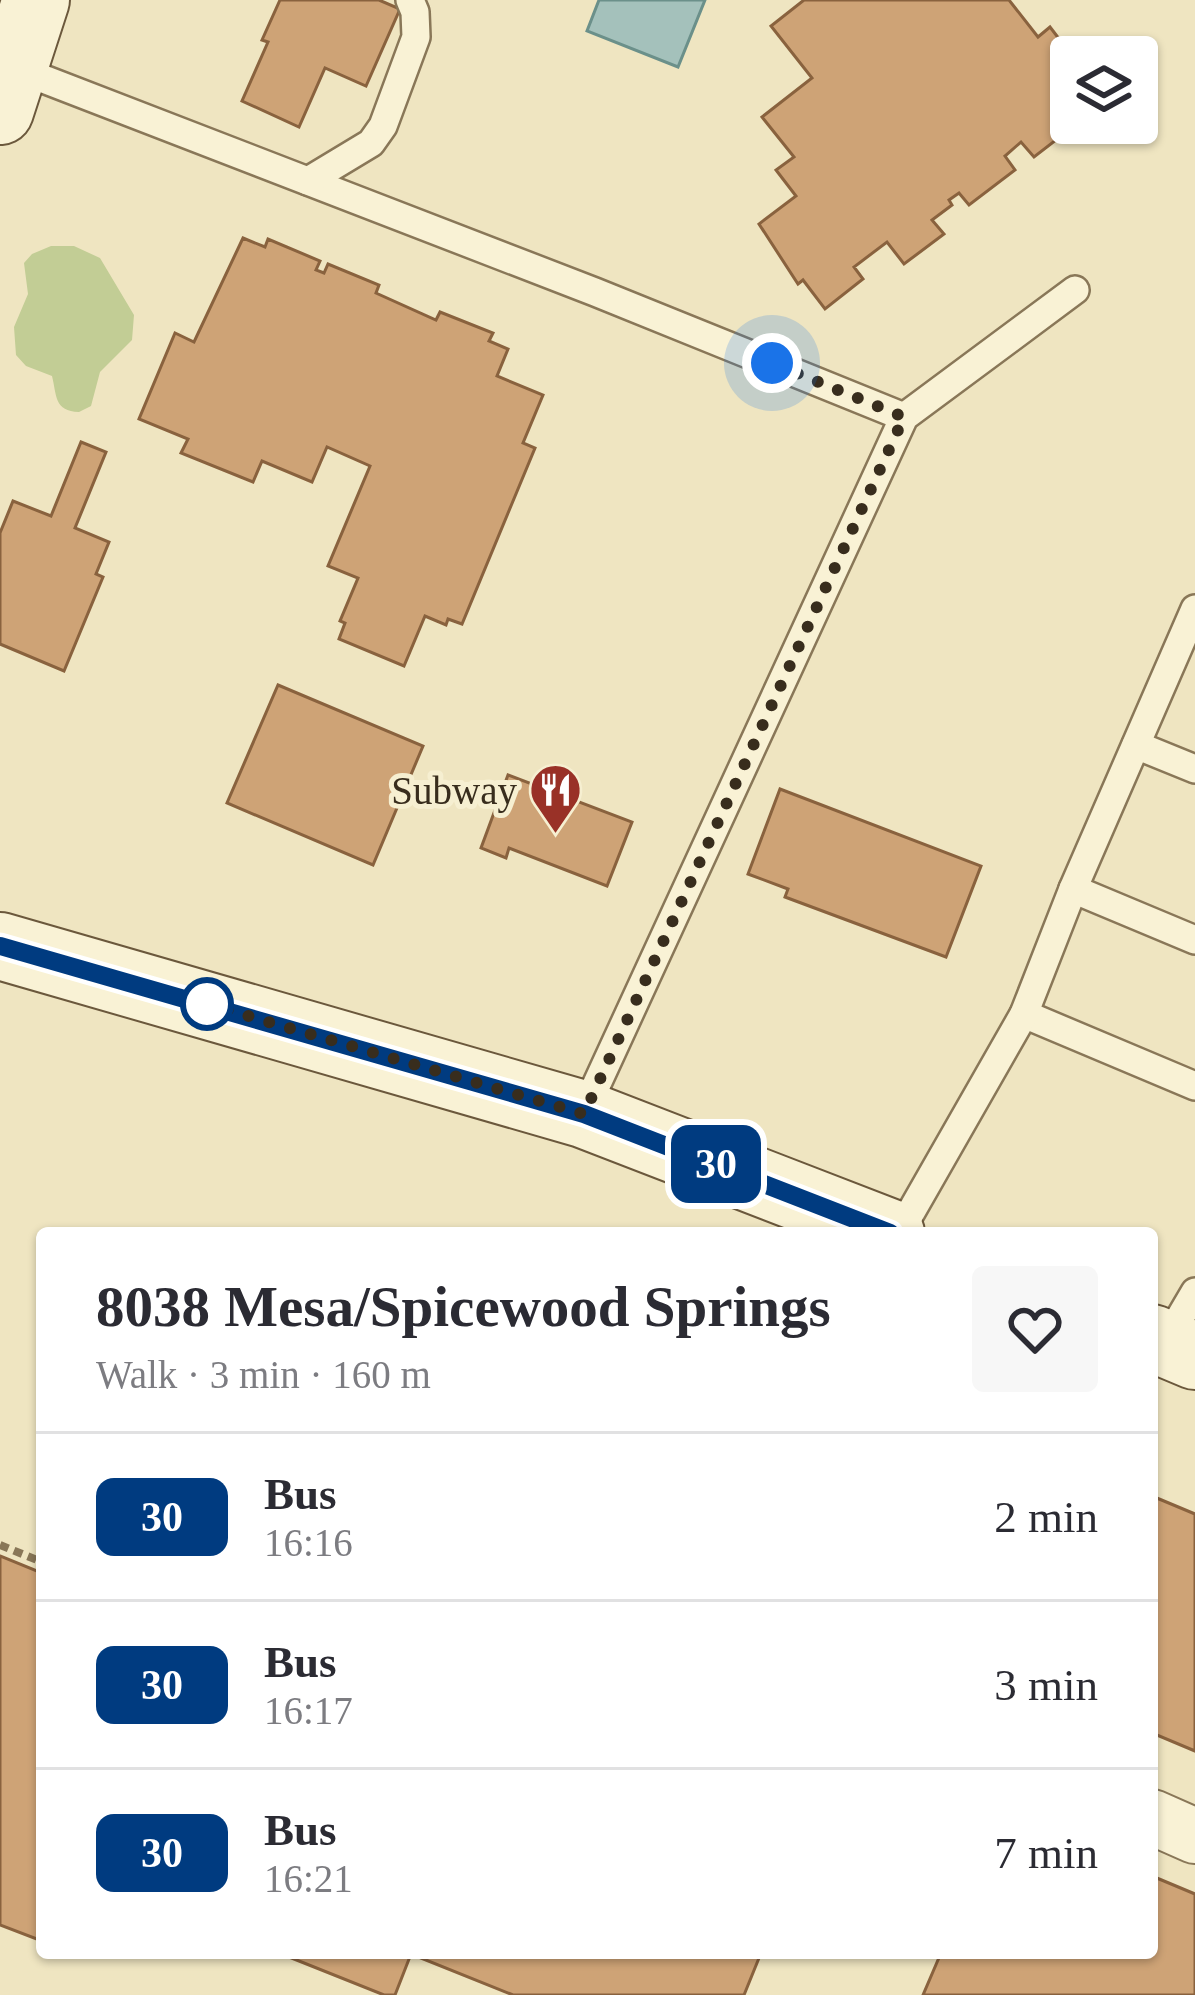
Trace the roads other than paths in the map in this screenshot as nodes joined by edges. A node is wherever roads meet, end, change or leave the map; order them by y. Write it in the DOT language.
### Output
graph roads {
  1 [pos="36,0"];
  2 [pos="410,0"];
  3 [pos="7,89"];
  4 [pos="308,181"];
  5 [pos="1075,290"];
  6 [pos="904,417"];
  7 [pos="1195,609"];
  8 [pos="1136,745"];
  9 [pos="1195,769"];
  10 [pos="1073,889"];
  11 [pos="1195,940"];
  12 [pos="0,946"];
  13 [pos="1024,1014"];
  14 [pos="1195,1086"];
  15 [pos="584,1114"];
  16 [pos="879,1227"];
  17 [pos="899,1227"];
  18 [pos="1158,1820"];
  19 [pos="1195,1835"];
  1 -- 3 [label="street"];
  2 -- 4 [label="lane"];
  3 -- 4 [label="lane"];
  4 -- 6 [label="lane"];
  5 -- 6 [label="lane"];
  6 -- 15 [label="lane"];
  7 -- 8 [label="lane"];
  8 -- 9 [label="lane"];
  8 -- 10 [label="lane"];
  10 -- 11 [label="lane"];
  10 -- 13 [label="lane"];
  12 -- 15 [label="street"];
  13 -- 14 [label="lane"];
  13 -- 17 [label="lane"];
  15 -- 16 [label="street"];
  18 -- 19 [label="street"];
}
